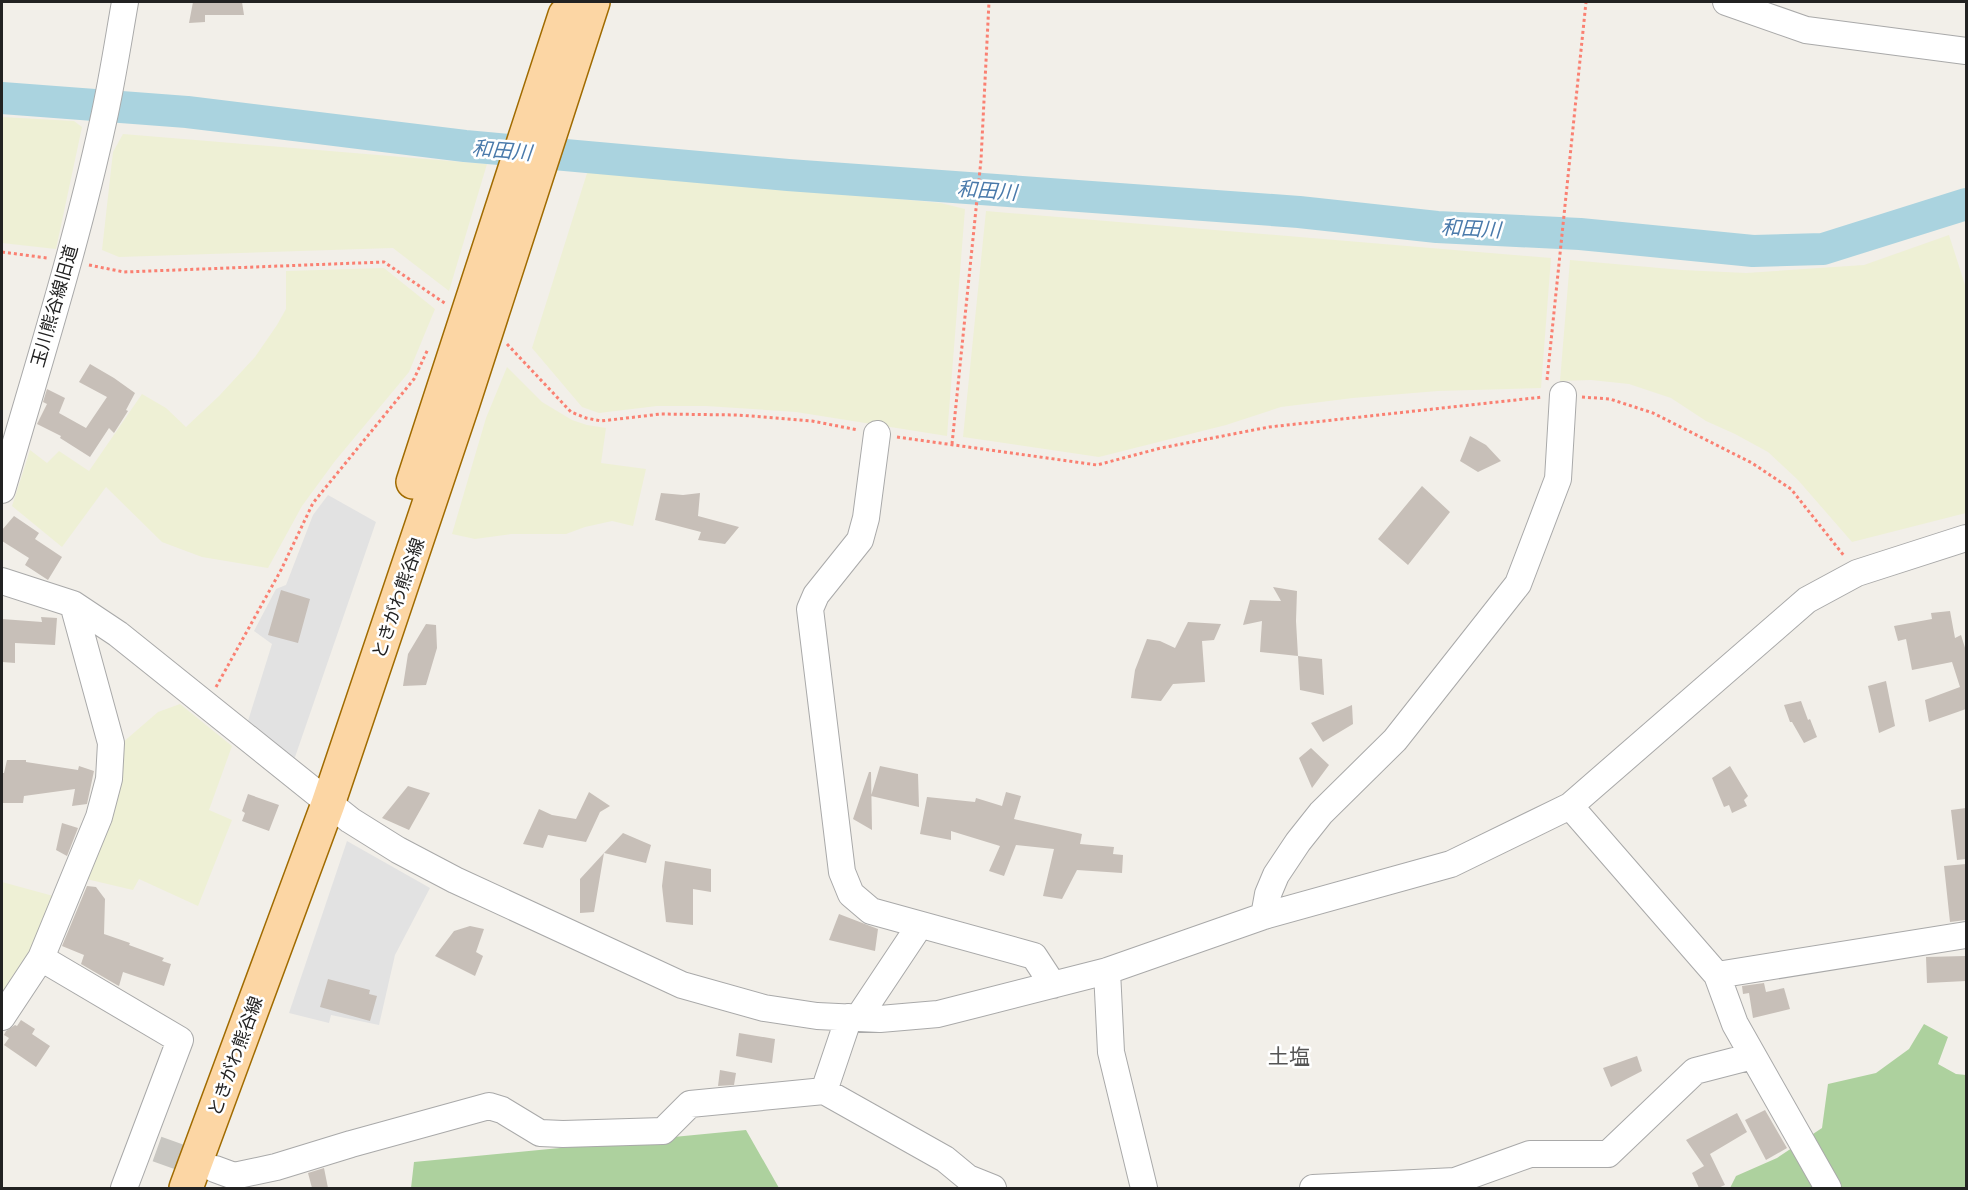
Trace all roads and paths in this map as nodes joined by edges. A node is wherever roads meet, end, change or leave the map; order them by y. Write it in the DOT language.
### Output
graph roads {
  1 [pos="125,2"];
  2 [pos="570,2"];
  3 [pos="593,2"];
  4 [pos="989,2"];
  5 [pos="1586,2"];
  6 [pos="1726,2"];
  7 [pos="1966,51"];
  8 [pos="553,89"];
  9 [pos="2,252"];
  10 [pos="67,261"];
  11 [pos="476,323"];
  12 [pos="429,347"];
  13 [pos="1555,396"];
  14 [pos="877,434"];
  15 [pos="952,444"];
  16 [pos="2,490"];
  17 [pos="1966,538"];
  18 [pos="1857,573"];
  19 [pos="2,581"];
  20 [pos="74,604"];
  21 [pos="206,704"];
  22 [pos="320,796"];
  23 [pos="1570,806"];
  24 [pos="1264,916"];
  25 [pos="920,925"];
  26 [pos="1966,935"];
  27 [pos="41,958"];
  28 [pos="1107,971"];
  29 [pos="1717,975"];
  30 [pos="1053,985"];
  31 [pos="2,1017"];
  32 [pos="854,1018"];
  33 [pos="1753,1056"];
  34 [pos="824,1091"];
  35 [pos="215,1169"];
  36 [pos="124,1188"];
  37 [pos="162,1188"];
  38 [pos="186,1188"];
  39 [pos="993,1188"];
  40 [pos="1150,1188"];
  41 [pos="1313,1188"];
  42 [pos="1828,1188"];
  1 -- 10 [label="street, 玉川熊谷線旧道"];
  2 -- 8 [label="main road, ときがわ熊谷線"];
  3 -- 8 [label="main road, ときがわ熊谷線"];
  4 -- 15 [label="path"];
  5 -- 13 [label="path"];
  6 -- 7 [label="street"];
  8 -- 11 [label="main road, ときがわ熊谷線"];
  9 -- 10 [label="path"];
  10 -- 11 [label="path"];
  10 -- 16 [label="street, 玉川熊谷線旧道"];
  11 -- 14 [label="path"];
  11 -- 22 [label="main road, ときがわ熊谷線"];
  12 -- 21 [label="path"];
  13 -- 15 [label="path"];
  13 -- 18 [label="path"];
  13 -- 24 [label="street"];
  14 -- 15 [label="path"];
  14 -- 25 [label="street"];
  17 -- 18 [label="street"];
  18 -- 23 [label="street"];
  19 -- 20 [label="street"];
  20 -- 21 [label="street"];
  20 -- 27 [label="street"];
  21 -- 22 [label="street"];
  22 -- 32 [label="street"];
  22 -- 37 [label="main road, ときがわ熊谷線"];
  22 -- 38 [label="main road, ときがわ熊谷線"];
  23 -- 24 [label="street"];
  23 -- 29 [label="street"];
  24 -- 28 [label="street"];
  25 -- 30 [label="street"];
  25 -- 32 [label="street"];
  26 -- 29 [label="street"];
  27 -- 31 [label="street"];
  27 -- 36 [label="street"];
  28 -- 30 [label="street"];
  28 -- 40 [label="street"];
  29 -- 33 [label="street"];
  30 -- 32 [label="street"];
  32 -- 34 [label="street"];
  33 -- 41 [label="street"];
  33 -- 42 [label="street"];
  34 -- 35 [label="street"];
  34 -- 39 [label="street"];
}
